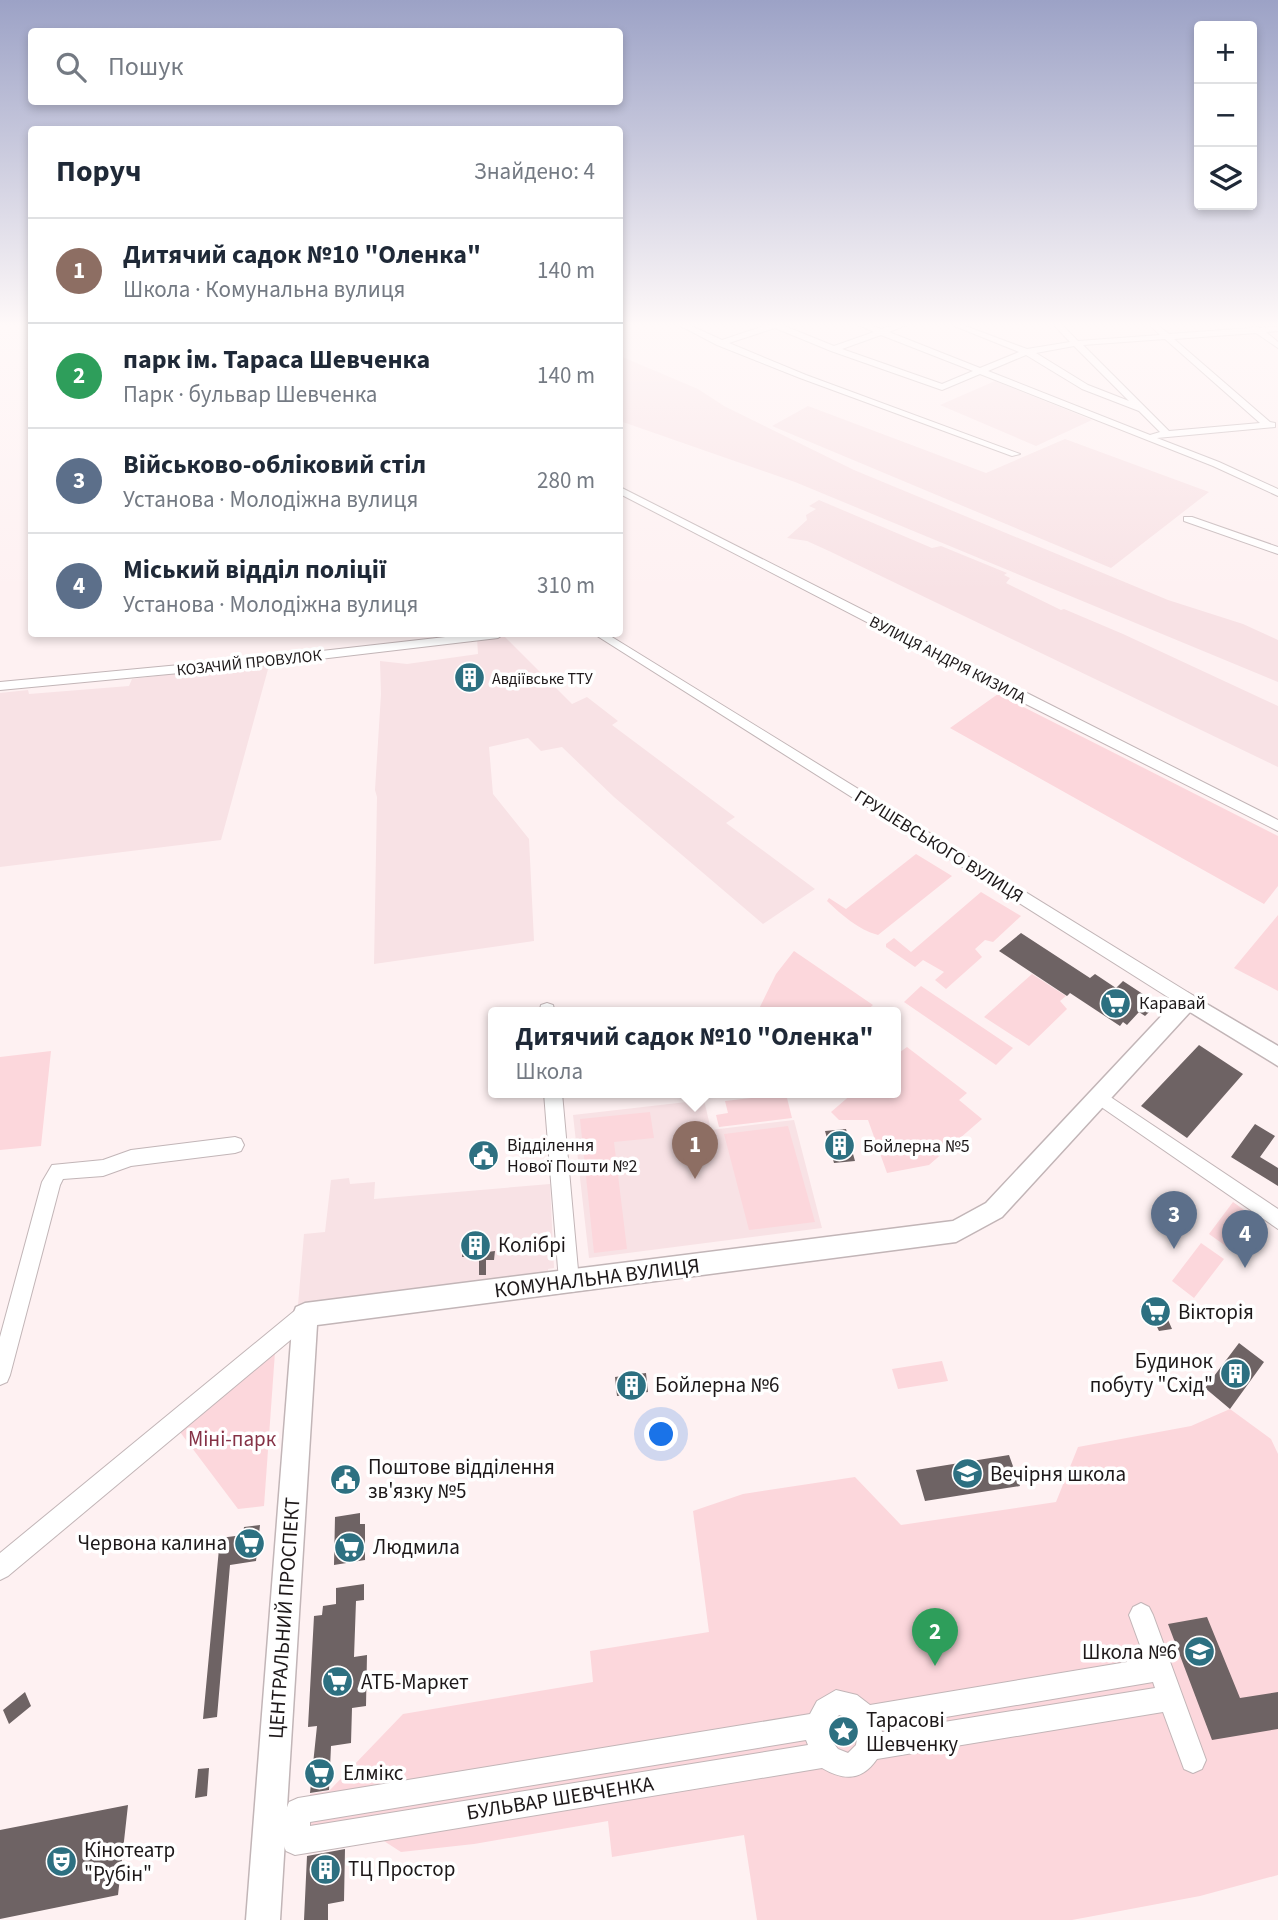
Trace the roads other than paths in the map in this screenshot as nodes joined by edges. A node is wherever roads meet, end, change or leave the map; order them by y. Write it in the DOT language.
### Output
graph roads {
  1 [pos="902,413"];
  2 [pos="1087,413"];
  3 [pos="1146,413"];
  4 [pos="1258,413"];
  5 [pos="1273,425"];
  6 [pos="1166,433"];
  7 [pos="1146,436"];
  8 [pos="1015,454"];
  9 [pos="623,492"];
  10 [pos="1278,493"];
  11 [pos="1188,519"];
  12 [pos="1278,551"];
  13 [pos="473,637"];
  14 [pos="605,637"];
  15 [pos="0,686"];
  16 [pos="1278,825"];
  17 [pos="1188,1001"];
  18 [pos="1278,1057"];
  19 [pos="1100,1097"];
  20 [pos="554,1098"];
  21 [pos="235,1145"];
  22 [pos="1278,1220"];
  23 [pos="569,1281"];
  24 [pos="305,1315"];
  25 [pos="0,1375"];
  26 [pos="0,1568"];
  27 [pos="1141,1615"];
  28 [pos="1160,1669"];
  29 [pos="1011,1693"];
  30 [pos="1171,1698"];
  31 [pos="865,1718"];
  32 [pos="1019,1723"];
  33 [pos="817,1726"];
  34 [pos="733,1739"];
  35 [pos="870,1747"];
  36 [pos="825,1755"];
  37 [pos="1193,1760"];
  38 [pos="738,1769"];
  39 [pos="456,1785"];
  40 [pos="456,1815"];
  41 [pos="263,1920"];
  1 -- 8 [label="street"];
  2 -- 7 [label="street"];
  3 -- 6 [label="street"];
  4 -- 5 [label="street"];
  5 -- 6 [label="street"];
  6 -- 7 [label="street"];
  7 -- 10 [label="street"];
  9 -- 16 [label="street, ВУЛИЦЯ АНДРІЯ КИЗИЛА"];
  11 -- 12 [label="street"];
  13 -- 15 [label="street, КОЗАЧИЙ ПРОВУЛОК"];
  14 -- 17 [label="street, ГРУШЕВСЬКОГО ВУЛИЦЯ"];
  17 -- 18 [label="main road, ГРУШЕВСЬКОГО ВУЛИЦЯ"];
  17 -- 19 [label="main road, КОМУНАЛЬНА ВУЛИЦЯ"];
  19 -- 22 [label="street"];
  19 -- 23 [label="main road, КОМУНАЛЬНА ВУЛИЦЯ"];
  20 -- 23 [label="street"];
  21 -- 25 [label="street"];
  23 -- 24 [label="main road, КОМУНАЛЬНА ВУЛИЦЯ"];
  24 -- 26 [label="street"];
  24 -- 41 [label="main road, ЦЕНТРАЛЬНИЙ ПРОСПЕКТ"];
  27 -- 28 [label="street"];
  28 -- 29 [label="street"];
  28 -- 30 [label="street"];
  29 -- 31 [label="street"];
  29 -- 32 [label="street"];
  30 -- 32 [label="street, БУЛЬВАР ШЕВЧЕНКА"];
  30 -- 37 [label="street"];
  31 -- 33 [label="street"];
  31 -- 35 [label="street"];
  32 -- 35 [label="street, БУЛЬВАР ШЕВЧЕНКА"];
  33 -- 34 [label="street, БУЛЬВАР ШЕВЧЕНКА"];
  33 -- 36 [label="street"];
  34 -- 38 [label="street"];
  34 -- 39 [label="street, БУЛЬВАР ШЕВЧЕНКА"];
  35 -- 36 [label="street, БУЛЬВАР ШЕВЧЕНКА"];
  36 -- 38 [label="street, БУЛЬВАР ШЕВЧЕНКА"];
  38 -- 40 [label="street, БУЛЬВАР ШЕВЧЕНКА"];
  39 -- 40 [label="street"];
  39 -- 40 [label="street, БУЛЬВАР ШЕВЧЕНКА"];
}
